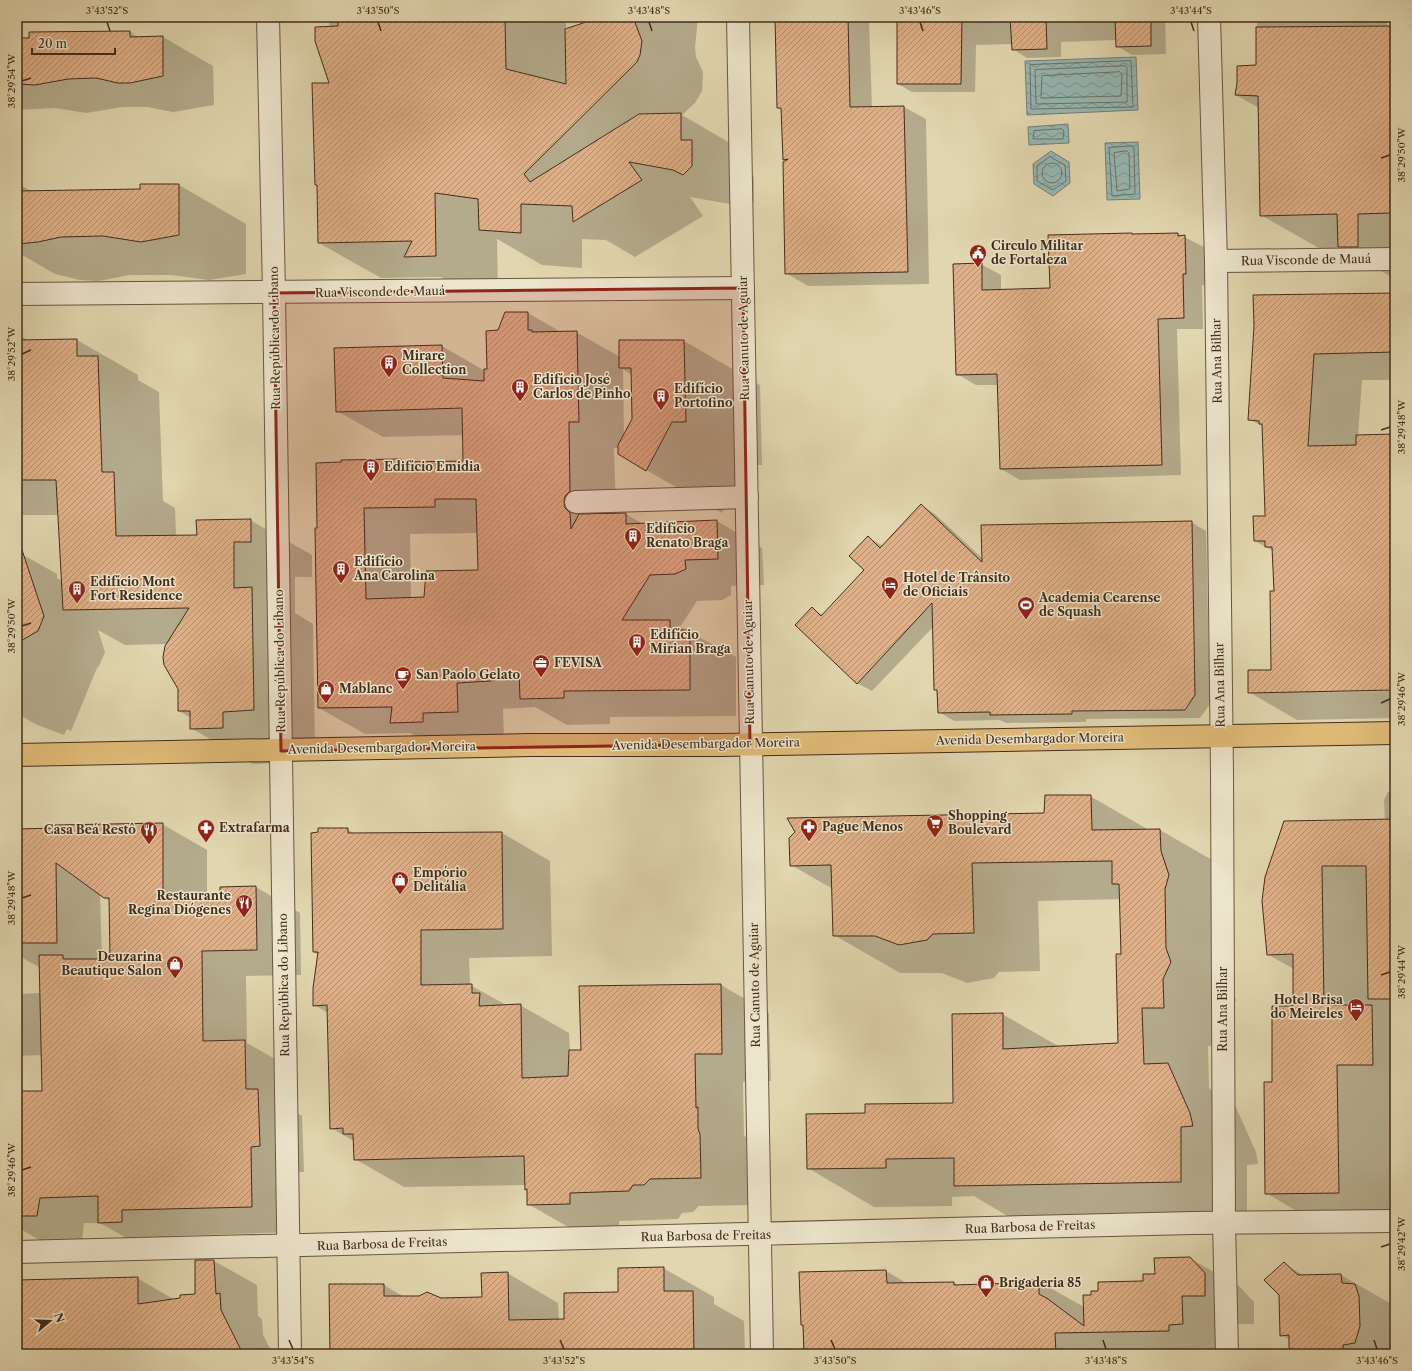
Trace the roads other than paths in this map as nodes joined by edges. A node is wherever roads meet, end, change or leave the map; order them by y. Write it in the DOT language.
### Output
graph roads {
  1 [pos="268,17"];
  2 [pos="738,17"];
  3 [pos="1209,17"];
  4 [pos="1395,258"];
  5 [pos="1216,261"];
  6 [pos="743,288"];
  7 [pos="274,293"];
  8 [pos="17,294"];
  9 [pos="747,497"];
  10 [pos="576,502"];
  11 [pos="1395,733"];
  12 [pos="1221,737"];
  13 [pos="750,744"];
  14 [pos="281,750"];
  15 [pos="17,755"];
  16 [pos="1395,1221"];
  17 [pos="1224,1222"];
  18 [pos="760,1234"];
  19 [pos="288,1247"];
  20 [pos="17,1252"];
  21 [pos="290,1354"];
  22 [pos="762,1354"];
  23 [pos="1227,1354"];
  1 -- 7 [label="street, Rua República do Líbano"];
  2 -- 6 [label="street, Rua Canuto de Aguiar"];
  3 -- 5 [label="street, Rua Ana Bilhar"];
  4 -- 5 [label="street, Rua Visconde de Mauá"];
  5 -- 12 [label="street, Rua Ana Bilhar"];
  6 -- 7 [label="street, Rua Visconde de Mauá"];
  6 -- 9 [label="street, Rua Canuto de Aguiar"];
  7 -- 8 [label="street, Rua Visconde de Mauá"];
  7 -- 14 [label="street, Rua República do Líbano"];
  9 -- 10 [label="street"];
  9 -- 13 [label="street, Rua Canuto de Aguiar"];
  11 -- 12 [label="main road, Avenida Desembargador Moreira"];
  12 -- 13 [label="main road, Avenida Desembargador Moreira"];
  12 -- 17 [label="street, Rua Ana Bilhar"];
  13 -- 14 [label="main road, Avenida Desembargador Moreira"];
  13 -- 18 [label="street, Rua Canuto de Aguiar"];
  14 -- 15 [label="main road, Avenida Desembargador Moreira"];
  14 -- 19 [label="street, Rua República do Líbano"];
  16 -- 17 [label="street, Rua Barbosa de Freitas"];
  17 -- 18 [label="street, Rua Barbosa de Freitas"];
  17 -- 23 [label="street, Rua Ana Bilhar"];
  18 -- 19 [label="street, Rua Barbosa de Freitas"];
  18 -- 22 [label="street, Rua Canuto de Aguiar"];
  19 -- 20 [label="street, Rua Barbosa de Freitas"];
  19 -- 21 [label="street, Rua República do Líbano"];
}
